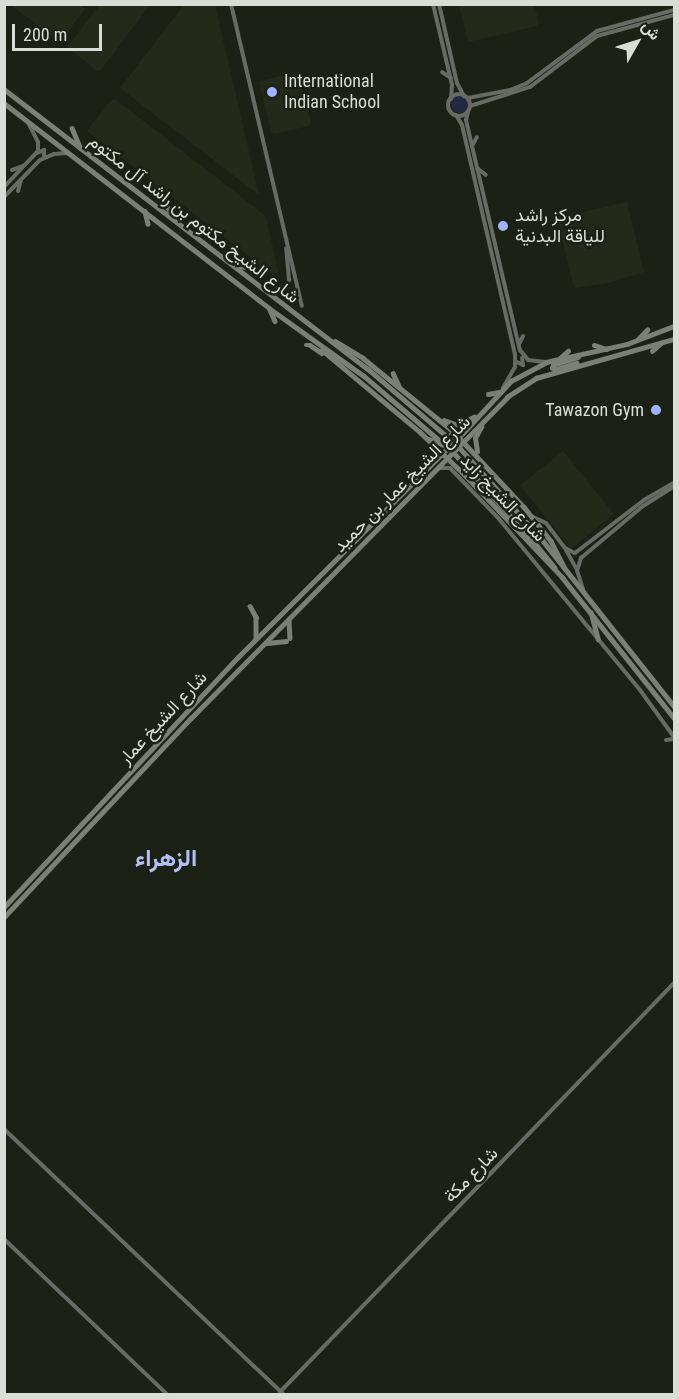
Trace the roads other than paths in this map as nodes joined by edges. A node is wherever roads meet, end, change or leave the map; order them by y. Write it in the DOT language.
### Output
graph roads {
  1 [pos="231,4"];
  2 [pos="428,4"];
  3 [pos="439,4"];
  4 [pos="434,7"];
  5 [pos="675,12"];
  6 [pos="443,33"];
  7 [pos="452,36"];
  8 [pos="435,41"];
  9 [pos="453,66"];
  10 [pos="461,69"];
  11 [pos="442,72"];
  12 [pos="451,78"];
  13 [pos="4,89"];
  14 [pos="466,97"];
  15 [pos="451,99"];
  16 [pos="489,99"];
  17 [pos="4,103"];
  18 [pos="495,103"];
  19 [pos="470,106"];
  20 [pos="468,112"];
  21 [pos="456,115"];
  22 [pos="25,118"];
  23 [pos="72,128"];
  24 [pos="477,137"];
  25 [pos="472,146"];
  26 [pos="82,149"];
  27 [pos="73,155"];
  28 [pos="35,156"];
  29 [pos="44,158"];
  30 [pos="267,158"];
  31 [pos="272,159"];
  32 [pos="27,164"];
  33 [pos="477,168"];
  34 [pos="12,170"];
  35 [pos="486,175"];
  36 [pos="21,179"];
  37 [pos="4,187"];
  38 [pos="18,191"];
  39 [pos="4,197"];
  40 [pos="163,198"];
  41 [pos="143,209"];
  42 [pos="174,220"];
  43 [pos="148,224"];
  44 [pos="285,235"];
  45 [pos="178,244"];
  46 [pos="196,250"];
  47 [pos="504,256"];
  48 [pos="228,262"];
  49 [pos="499,264"];
  50 [pos="256,269"];
  51 [pos="278,287"];
  52 [pos="302,306"];
  53 [pos="268,308"];
  54 [pos="275,321"];
  55 [pos="675,328"];
  56 [pos="647,330"];
  57 [pos="323,334"];
  58 [pos="516,336"];
  59 [pos="523,336"];
  60 [pos="674,338"];
  61 [pos="663,341"];
  62 [pos="315,342"];
  63 [pos="635,342"];
  64 [pos="519,344"];
  65 [pos="306,345"];
  66 [pos="594,345"];
  67 [pos="513,346"];
  68 [pos="606,349"];
  69 [pos="568,351"];
  70 [pos="652,351"];
  71 [pos="508,352"];
  72 [pos="580,355"];
  73 [pos="515,359"];
  74 [pos="559,359"];
  75 [pos="546,362"];
  76 [pos="582,364"];
  77 [pos="393,373"];
  78 [pos="355,378"];
  79 [pos="399,386"];
  80 [pos="501,391"];
  81 [pos="488,394"];
  82 [pos="429,410"];
  83 [pos="481,412"];
  84 [pos="485,419"];
  85 [pos="442,422"];
  86 [pos="411,424"];
  87 [pos="420,432"];
  88 [pos="450,435"];
  89 [pos="441,445"];
  90 [pos="455,445"];
  91 [pos="482,460"];
  92 [pos="456,466"];
  93 [pos="433,468"];
  94 [pos="466,476"];
  95 [pos="675,485"];
  96 [pos="532,516"];
  97 [pos="507,520"];
  98 [pos="510,531"];
  99 [pos="565,548"];
  100 [pos="344,550"];
  101 [pos="575,553"];
  102 [pos="579,560"];
  103 [pos="565,568"];
  104 [pos="577,571"];
  105 [pos="564,578"];
  106 [pos="585,593"];
  107 [pos="250,606"];
  108 [pos="591,612"];
  109 [pos="289,620"];
  110 [pos="256,638"];
  111 [pos="598,639"];
  112 [pos="267,643"];
  113 [pos="675,705"];
  114 [pos="191,718"];
  115 [pos="675,718"];
  116 [pos="674,737"];
  117 [pos="666,740"];
  118 [pos="102,820"];
  119 [pos="95,821"];
  120 [pos="76,841"];
  121 [pos="76,848"];
  122 [pos="4,907"];
  123 [pos="4,917"];
  124 [pos="675,982"];
  125 [pos="672,989"];
  126 [pos="4,1129"];
  127 [pos="4,1239"];
  128 [pos="282,1393"];
  129 [pos="167,1395"];
  1 -- 30 [label="street"];
  2 -- 4 [label="street"];
  3 -- 6 [label="street"];
  4 -- 6 [label="street"];
  5 -- 14 [label="street"];
  5 -- 16 [label="street"];
  6 -- 7 [label="street"];
  6 -- 8 [label="street"];
  6 -- 9 [label="street"];
  6 -- 12 [label="street"];
  9 -- 10 [label="street"];
  9 -- 14 [label="street"];
  11 -- 12 [label="street"];
  12 -- 15 [label="street"];
  13 -- 26 [label="main road, شارع الشيخ مكتوم بن راشد آل مكتوم"];
  14 -- 15 [label="street"];
  14 -- 19 [label="street"];
  15 -- 21 [label="street"];
  16 -- 18 [label="street"];
  16 -- 19 [label="street"];
  17 -- 22 [label="main road, شارع الشيخ مكتوم بن راشد آل مكتوم"];
  19 -- 20 [label="street"];
  20 -- 21 [label="street"];
  20 -- 25 [label="street"];
  21 -- 67 [label="street"];
  22 -- 27 [label="main road, شارع الشيخ مكتوم بن راشد آل مكتوم"];
  22 -- 28 [label="street"];
  23 -- 26 [label="main road"];
  24 -- 25 [label="street"];
  25 -- 33 [label="street"];
  26 -- 42 [label="main road, شارع الشيخ مكتوم بن راشد آل مكتوم"];
  27 -- 29 [label="street"];
  27 -- 41 [label="main road, شارع الشيخ مكتوم بن راشد آل مكتوم"];
  28 -- 29 [label="street"];
  28 -- 32 [label="street"];
  29 -- 36 [label="street"];
  30 -- 31 [label="street"];
  30 -- 44 [label="street"];
  32 -- 34 [label="street"];
  32 -- 37 [label="street"];
  33 -- 35 [label="street"];
  33 -- 49 [label="street"];
  36 -- 38 [label="street"];
  36 -- 39 [label="street"];
  40 -- 42 [label="main road"];
  41 -- 43 [label="main road"];
  41 -- 46 [label="main road, شارع الشيخ مكتوم بن راشد آل مكتوم"];
  42 -- 48 [label="main road, شارع الشيخ مكتوم بن راشد آل مكتوم"];
  44 -- 51 [label="street"];
  44 -- 52 [label="street"];
  45 -- 46 [label="main road"];
  46 -- 53 [label="main road, شارع الشيخ مكتوم بن راشد آل مكتوم"];
  47 -- 49 [label="street"];
  48 -- 50 [label="main road"];
  48 -- 57 [label="main road, شارع الشيخ مكتوم بن راشد آل مكتوم"];
  49 -- 58 [label="street"];
  53 -- 54 [label="main road"];
  53 -- 62 [label="main road, شارع الشيخ مكتوم بن راشد آل مكتوم"];
  55 -- 63 [label="main road, شارع الشيخ عمار بن حميد"];
  56 -- 63 [label="main road"];
  57 -- 79 [label="main road, شارع الشيخ زايد"];
  57 -- 103 [label="main road, شارع الشيخ مكتوم بن راشد آل مكتوم, bridge"];
  58 -- 64 [label="street"];
  58 -- 73 [label="street"];
  59 -- 64 [label="street"];
  60 -- 61 [label="main road, شارع الشيخ عمار بن حميد"];
  61 -- 70 [label="main road"];
  61 -- 76 [label="main road, شارع الشيخ عمار بن حميد"];
  62 -- 78 [label="main road, شارع الشيخ زايد"];
  62 -- 105 [label="main road, شارع الشيخ مكتوم بن راشد آل مكتوم, bridge"];
  63 -- 68 [label="main road, شارع الشيخ عمار بن حميد"];
  64 -- 75 [label="street"];
  65 -- 78 [label="main road"];
  66 -- 68 [label="main road"];
  67 -- 71 [label="street"];
  67 -- 73 [label="street"];
  68 -- 72 [label="main road, شارع الشيخ عمار بن حميد"];
  69 -- 74 [label="main road"];
  72 -- 74 [label="main road, شارع الشيخ عمار بن حميد"];
  72 -- 76 [label="main road"];
  73 -- 80 [label="street"];
  74 -- 75 [label="main road, شارع الشيخ عمار بن حميد"];
  75 -- 80 [label="main road, شارع الشيخ عمار بن حميد"];
  76 -- 84 [label="main road, شارع الشيخ عمار بن حميد"];
  77 -- 79 [label="main road"];
  78 -- 86 [label="main road, شارع الشيخ زايد"];
  79 -- 82 [label="main road, شارع الشيخ زايد"];
  80 -- 81 [label="main road"];
  80 -- 83 [label="main road, شارع الشيخ عمار بن حميد"];
  82 -- 83 [label="main road"];
  82 -- 85 [label="main road, شارع الشيخ زايد"];
  83 -- 90 [label="main road, شارع الشيخ عمار بن حميد"];
  84 -- 90 [label="main road, شارع الشيخ عمار بن حميد"];
  84 -- 91 [label="main road"];
  85 -- 88 [label="main road"];
  85 -- 90 [label="main road, شارع الشيخ زايد"];
  86 -- 87 [label="main road, شارع الشيخ زايد"];
  86 -- 93 [label="main road"];
  87 -- 89 [label="main road"];
  87 -- 90 [label="main road, شارع الشيخ زايد"];
  88 -- 89 [label="main road"];
  88 -- 90 [label="main road"];
  89 -- 90 [label="main road"];
  90 -- 91 [label="main road, شارع الشيخ زايد"];
  90 -- 92 [label="main road, شارع الشيخ زايد"];
  90 -- 93 [label="main road, شارع الشيخ عمار بن حميد"];
  90 -- 94 [label="main road"];
  91 -- 96 [label="main road, شارع الشيخ زايد"];
  92 -- 93 [label="main road"];
  92 -- 94 [label="main road, شارع الشيخ زايد"];
  93 -- 98 [label="street"];
  93 -- 100 [label="main road, شارع الشيخ عمار بن حميد"];
  93 -- 109 [label="main road, شارع الشيخ عمار بن حميد"];
  94 -- 97 [label="main road, شارع الشيخ زايد"];
  95 -- 101 [label="street"];
  95 -- 102 [label="street"];
  96 -- 99 [label="street"];
  96 -- 103 [label="main road, شارع الشيخ زايد"];
  97 -- 98 [label="main road"];
  97 -- 105 [label="main road, شارع الشيخ زايد"];
  98 -- 111 [label="street"];
  99 -- 101 [label="street"];
  99 -- 104 [label="street"];
  100 -- 110 [label="main road, شارع الشيخ عمار"];
  101 -- 102 [label="street"];
  102 -- 104 [label="street"];
  103 -- 106 [label="main road"];
  104 -- 106 [label="street"];
  105 -- 108 [label="main road"];
  106 -- 113 [label="main road"];
  107 -- 110 [label="main road"];
  108 -- 111 [label="main road"];
  108 -- 115 [label="main road"];
  109 -- 112 [label="main road, شارع الشيخ عمار بن حميد"];
  109 -- 112 [label="main road"];
  110 -- 122 [label="main road, شارع الشيخ عمار"];
  111 -- 116 [label="street"];
  112 -- 114 [label="main road, شارع الشيخ عمار بن حميد"];
  114 -- 119 [label="main road, شارع الشيخ عمار"];
  116 -- 117 [label="street"];
  118 -- 119 [label="main road"];
  119 -- 120 [label="main road, شارع الشيخ عمار"];
  120 -- 121 [label="main road"];
  120 -- 123 [label="main road, شارع الشيخ عمار"];
  124 -- 125 [label="street, شارع مكة"];
  125 -- 128 [label="street, شارع مكة"];
  126 -- 128 [label="street"];
  127 -- 129 [label="street"];
}
